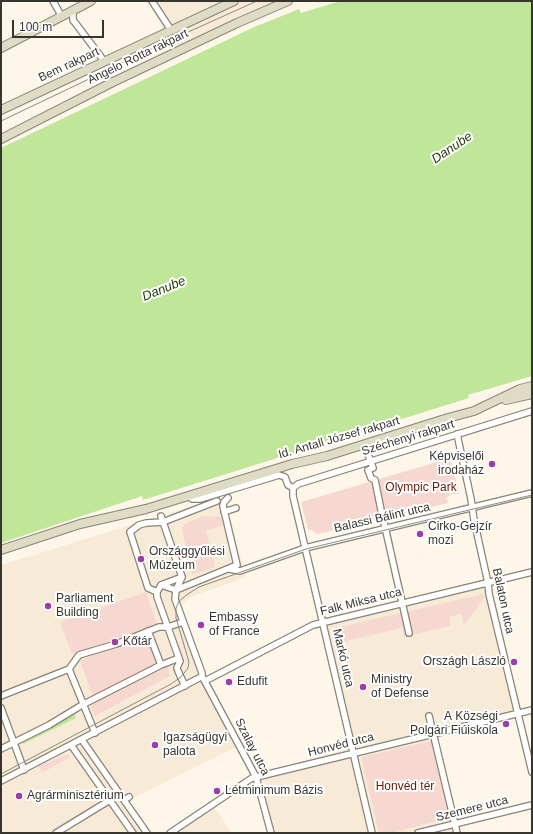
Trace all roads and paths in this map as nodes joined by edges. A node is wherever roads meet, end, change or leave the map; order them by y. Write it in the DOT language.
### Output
graph roads {
  1 [pos="53,1"];
  2 [pos="91,1"];
  3 [pos="152,1"];
  4 [pos="234,1"];
  5 [pos="288,1"];
  6 [pos="73,11"];
  7 [pos="62,17"];
  8 [pos="171,30"];
  9 [pos="1,48"];
  10 [pos="104,61"];
  11 [pos="1,110"];
  12 [pos="1,139"];
  13 [pos="532,386"];
  14 [pos="532,394"];
  15 [pos="495,402"];
  16 [pos="532,412"];
  17 [pos="457,434"];
  18 [pos="368,454"];
  19 [pos="370,461"];
  20 [pos="293,488"];
  21 [pos="532,493"];
  22 [pos="189,496"];
  23 [pos="236,508"];
  24 [pos="472,508"];
  25 [pos="224,512"];
  26 [pos="162,519"];
  27 [pos="384,529"];
  28 [pos="305,548"];
  29 [pos="1,550"];
  30 [pos="227,570"];
  31 [pos="532,572"];
  32 [pos="182,577"];
  33 [pos="488,583"];
  34 [pos="162,585"];
  35 [pos="176,590"];
  36 [pos="157,592"];
  37 [pos="402,603"];
  38 [pos="183,622"];
  39 [pos="323,622"];
  40 [pos="168,627"];
  41 [pos="148,631"];
  42 [pos="409,633"];
  43 [pos="179,658"];
  44 [pos="161,665"];
  45 [pos="69,670"];
  46 [pos="203,678"];
  47 [pos="185,686"];
  48 [pos="1,696"];
  49 [pos="82,705"];
  50 [pos="1,708"];
  51 [pos="532,710"];
  52 [pos="518,713"];
  53 [pos="429,716"];
  54 [pos="95,733"];
  55 [pos="433,734"];
  56 [pos="82,740"];
  57 [pos="14,742"];
  58 [pos="71,745"];
  59 [pos="1,749"];
  60 [pos="354,753"];
  61 [pos="24,770"];
  62 [pos="532,772"];
  63 [pos="256,777"];
  64 [pos="1,782"];
  65 [pos="110,800"];
  66 [pos="532,806"];
  67 [pos="454,824"];
  68 [pos="56,833"];
  69 [pos="133,833"];
  70 [pos="147,833"];
  71 [pos="170,833"];
  72 [pos="271,833"];
  73 [pos="372,833"];
  74 [pos="418,833"];
  75 [pos="457,833"];
  1 -- 7 [label="street"];
  2 -- 6 [label="main road"];
  3 -- 8 [label="street"];
  4 -- 8 [label="main road, Bem rakpart"];
  5 -- 12 [label="main road, Angelo Rotta rakpart"];
  6 -- 7 [label="main road"];
  6 -- 10 [label="street"];
  7 -- 9 [label="main road"];
  8 -- 10 [label="main road, Bem rakpart"];
  10 -- 11 [label="main road, Bem rakpart"];
  13 -- 15 [label="main road"];
  14 -- 15 [label="main road"];
  15 -- 22 [label="main road, Id. Antall József rakpart"];
  16 -- 17 [label="street, Széchenyi rakpart"];
  17 -- 19 [label="street, Széchenyi rakpart"];
  17 -- 24 [label="street, Balaton utca"];
  18 -- 19 [label="street"];
  19 -- 20 [label="street, Széchenyi rakpart"];
  19 -- 27 [label="street"];
  20 -- 22 [label="street, Id. Antall József rakpart"];
  20 -- 28 [label="street, Markó utca"];
  21 -- 24 [label="street, Balassi Bálint utca"];
  22 -- 29 [label="main road, Id. Antall József rakpart"];
  23 -- 25 [label="street"];
  24 -- 27 [label="street, Balassi Bálint utca"];
  24 -- 33 [label="street, Balaton utca"];
  25 -- 26 [label="street"];
  25 -- 30 [label="street"];
  26 -- 32 [label="street"];
  26 -- 36 [label="street"];
  27 -- 28 [label="street, Balassi Bálint utca"];
  27 -- 37 [label="street"];
  28 -- 30 [label="street, Balassi Bálint utca"];
  28 -- 39 [label="street, Markó utca"];
  30 -- 35 [label="street"];
  31 -- 33 [label="street, Falk Miksa utca"];
  32 -- 34 [label="street"];
  32 -- 35 [label="street"];
  33 -- 37 [label="street, Falk Miksa utca"];
  33 -- 52 [label="street, Balaton utca"];
  34 -- 35 [label="street"];
  34 -- 36 [label="street"];
  35 -- 38 [label="street, Szalay utca"];
  36 -- 40 [label="street"];
  37 -- 39 [label="street, Falk Miksa utca"];
  37 -- 42 [label="street"];
  38 -- 40 [label="street"];
  38 -- 46 [label="street, Szalay utca"];
  39 -- 46 [label="street, Falk Miksa utca"];
  39 -- 60 [label="street, Markó utca"];
  40 -- 41 [label="street"];
  40 -- 43 [label="street"];
  41 -- 44 [label="street"];
  41 -- 45 [label="street"];
  43 -- 44 [label="street"];
  43 -- 47 [label="street"];
  44 -- 49 [label="street"];
  45 -- 48 [label="street"];
  45 -- 49 [label="street"];
  46 -- 47 [label="street, Falk Miksa utca"];
  46 -- 63 [label="street, Szalay utca"];
  47 -- 54 [label="street, Falk Miksa utca"];
  49 -- 54 [label="street"];
  49 -- 57 [label="street"];
  50 -- 57 [label="street"];
  51 -- 52 [label="street, Honvéd utca"];
  52 -- 55 [label="street, Honvéd utca"];
  52 -- 62 [label="street, Balaton utca"];
  53 -- 55 [label="street"];
  54 -- 56 [label="street, Falk Miksa utca"];
  55 -- 60 [label="street, Honvéd utca"];
  55 -- 67 [label="street"];
  56 -- 58 [label="street, Falk Miksa utca"];
  56 -- 70 [label="street"];
  57 -- 59 [label="street"];
  57 -- 61 [label="street"];
  58 -- 61 [label="street, Falk Miksa utca"];
  58 -- 65 [label="street"];
  60 -- 63 [label="street, Honvéd utca"];
  60 -- 73 [label="street, Markó utca"];
  61 -- 64 [label="street, Falk Miksa utca"];
  63 -- 71 [label="street, Honvéd utca"];
  63 -- 72 [label="street, Szalay utca"];
  65 -- 68 [label="street"];
  65 -- 69 [label="street"];
  66 -- 67 [label="street, Szemere utca"];
  67 -- 74 [label="street, Szemere utca"];
  67 -- 75 [label="street"];
}
